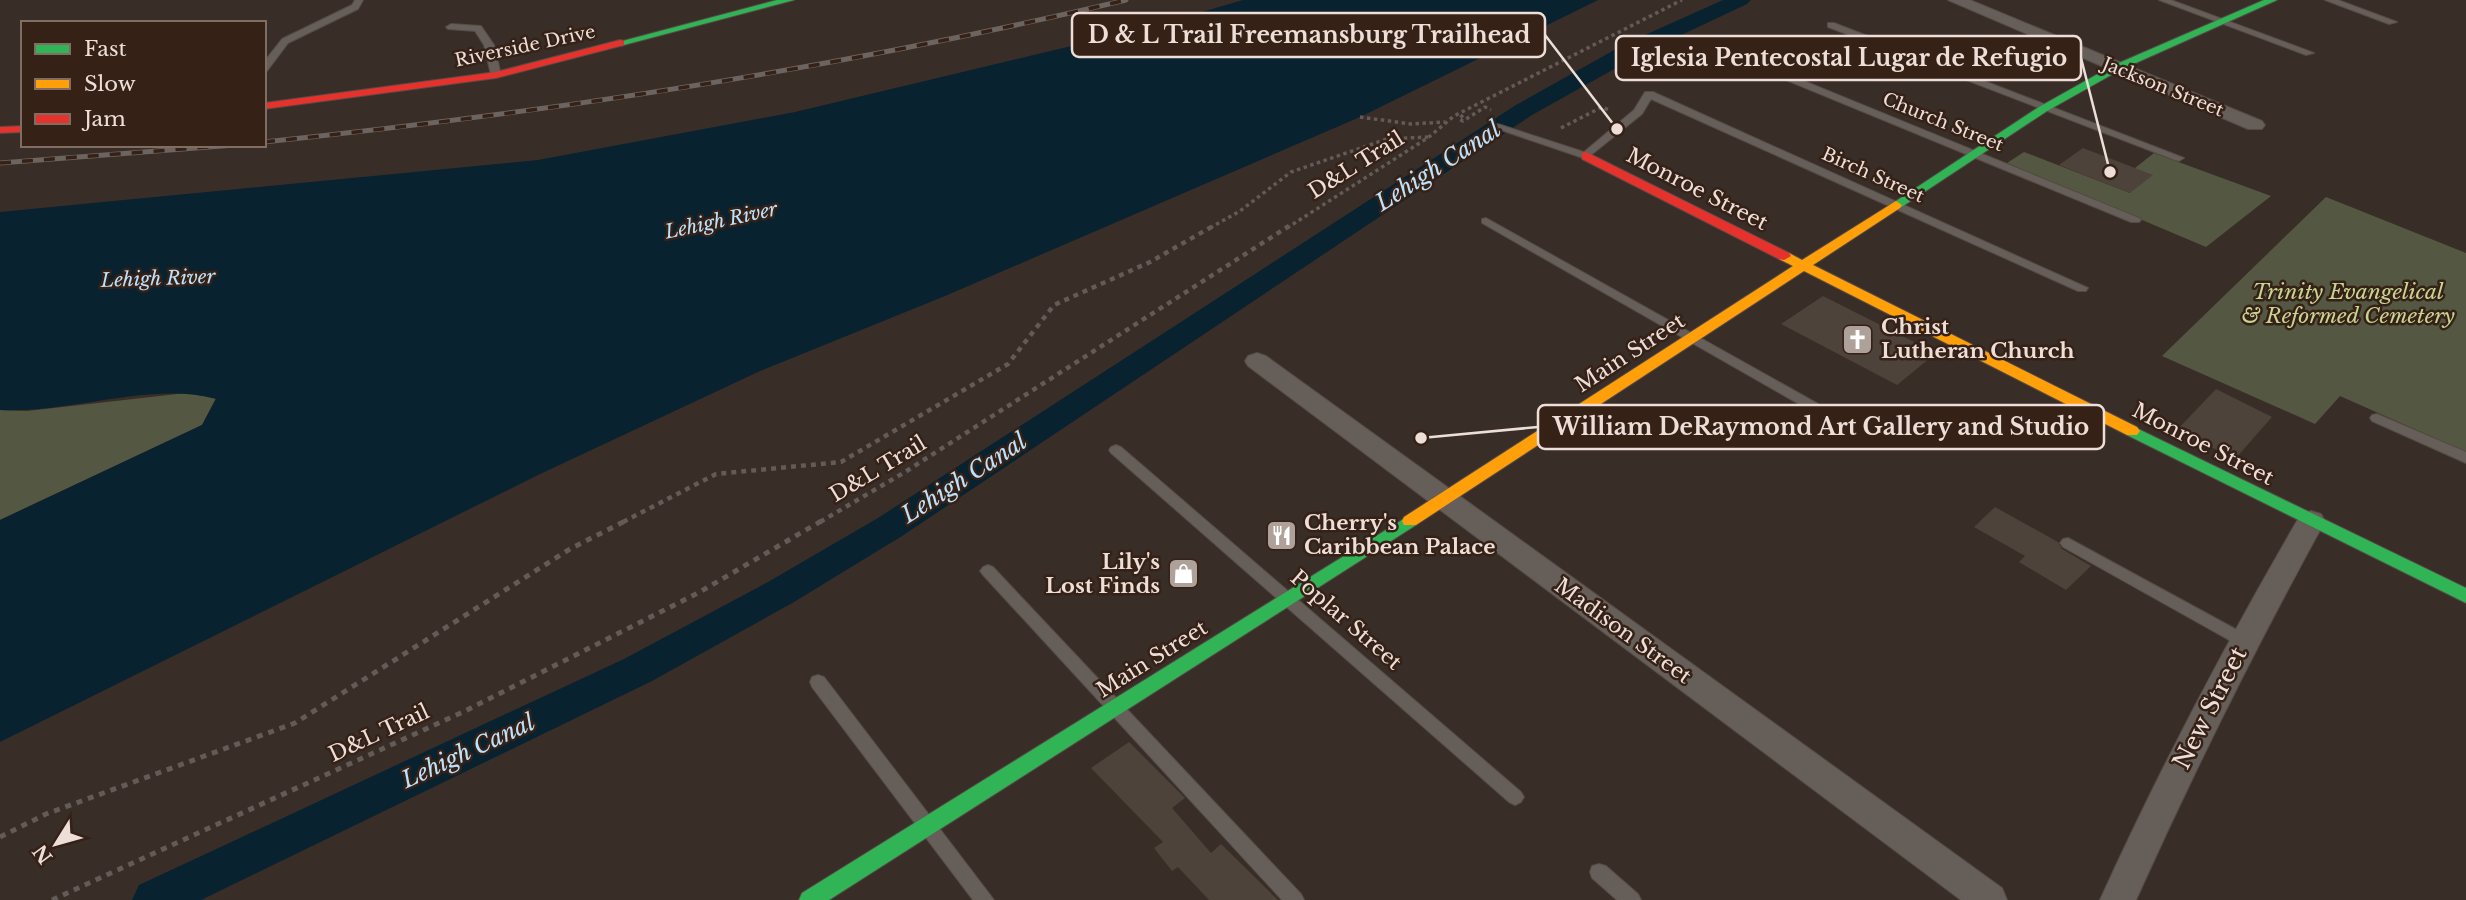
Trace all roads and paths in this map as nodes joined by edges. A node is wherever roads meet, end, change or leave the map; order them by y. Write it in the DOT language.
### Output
graph roads {
  1 [pos="359,0"];
  2 [pos="789,0"];
  3 [pos="1682,0"];
  4 [pos="1956,0"];
  5 [pos="2163,0"];
  6 [pos="2272,0"];
  7 [pos="2329,0"];
  8 [pos="2220,21"];
  9 [pos="2392,22"];
  10 [pos="1831,25"];
  11 [pos="452,27"];
  12 [pos="2309,54"];
  13 [pos="1738,57"];
  14 [pos="266,66"];
  15 [pos="2116,68"];
  16 [pos="496,75"];
  17 [pos="266,106"];
  18 [pos="1485,107"];
  19 [pos="2043,109"];
  20 [pos="1360,117"];
  21 [pos="1629,119"];
  22 [pos="1446,122"];
  23 [pos="2255,125"];
  24 [pos="1497,127"];
  25 [pos="21,129"];
  26 [pos="0,130"];
  27 [pos="1556,131"];
  28 [pos="1429,137"];
  29 [pos="1975,153"];
  30 [pos="1586,156"];
  31 [pos="2179,158"];
  32 [pos="1894,204"];
  33 [pos="2135,220"];
  34 [pos="1486,221"];
  35 [pos="1800,265"];
  36 [pos="2082,288"];
  37 [pos="1692,338"];
  38 [pos="1257,361"];
  39 [pos="2377,418"];
  40 [pos="1874,441"];
  41 [pos="1116,450"];
  42 [pos="2466,458"];
  43 [pos="1443,500"];
  44 [pos="2311,521"];
  45 [pos="2068,543"];
  46 [pos="988,571"];
  47 [pos="2466,596"];
  48 [pos="1287,599"];
  49 [pos="2244,641"];
  50 [pos="818,682"];
  51 [pos="1113,708"];
  52 [pos="1515,797"];
  53 [pos="927,824"];
  54 [pos="0,837"];
  55 [pos="1599,872"];
  56 [pos="52,900"];
  57 [pos="810,900"];
  58 [pos="984,900"];
  59 [pos="1294,900"];
  60 [pos="1630,900"];
  61 [pos="1989,900"];
  62 [pos="2118,900"];
  1 -- 14 [label="lane"];
  2 -- 16 [label="street, Riverside Drive"];
  3 -- 22 [label="path, D&L Trail"];
  4 -- 15 [label="street, Jackson Street"];
  5 -- 8 [label="lane"];
  6 -- 8 [label="street, Main Street"];
  7 -- 9 [label="lane"];
  8 -- 12 [label="lane"];
  8 -- 15 [label="street, Main Street"];
  10 -- 19 [label="lane"];
  11 -- 16 [label="lane"];
  13 -- 29 [label="lane, Church Street"];
  15 -- 19 [label="street, Main Street"];
  15 -- 23 [label="street, Jackson Street"];
  16 -- 17 [label="street, Riverside Drive"];
  18 -- 22 [label="path"];
  19 -- 29 [label="street, Main Street"];
  19 -- 31 [label="lane"];
  20 -- 22 [label="path"];
  21 -- 27 [label="path"];
  21 -- 30 [label="lane"];
  21 -- 32 [label="lane, Birch Street"];
  22 -- 28 [label="path, D&L Trail"];
  24 -- 30 [label="lane"];
  25 -- 26 [label="street"];
  28 -- 54 [label="path"];
  28 -- 56 [label="path, D&L Trail"];
  29 -- 32 [label="street, Main Street"];
  29 -- 33 [label="lane, Church Street"];
  30 -- 35 [label="street, Monroe Street"];
  32 -- 35 [label="street, Main Street"];
  32 -- 36 [label="lane, Birch Street"];
  34 -- 37 [label="lane"];
  35 -- 37 [label="street, Main Street"];
  35 -- 44 [label="street, Monroe Street"];
  37 -- 40 [label="lane"];
  37 -- 43 [label="street, Main Street"];
  38 -- 43 [label="street, Madison Street"];
  39 -- 42 [label="lane"];
  41 -- 48 [label="lane, Poplar Street"];
  43 -- 48 [label="street, Main Street"];
  43 -- 61 [label="street, Madison Street"];
  44 -- 47 [label="street, Monroe Street"];
  44 -- 49 [label="street, New Street"];
  45 -- 49 [label="lane"];
  46 -- 51 [label="lane"];
  48 -- 51 [label="street, Main Street"];
  48 -- 52 [label="lane, Poplar Street"];
  49 -- 62 [label="street, New Street"];
  50 -- 53 [label="lane"];
  51 -- 53 [label="street, Main Street"];
  51 -- 59 [label="lane"];
  53 -- 57 [label="street, Main Street"];
  53 -- 58 [label="lane"];
  55 -- 60 [label="lane"];
}
